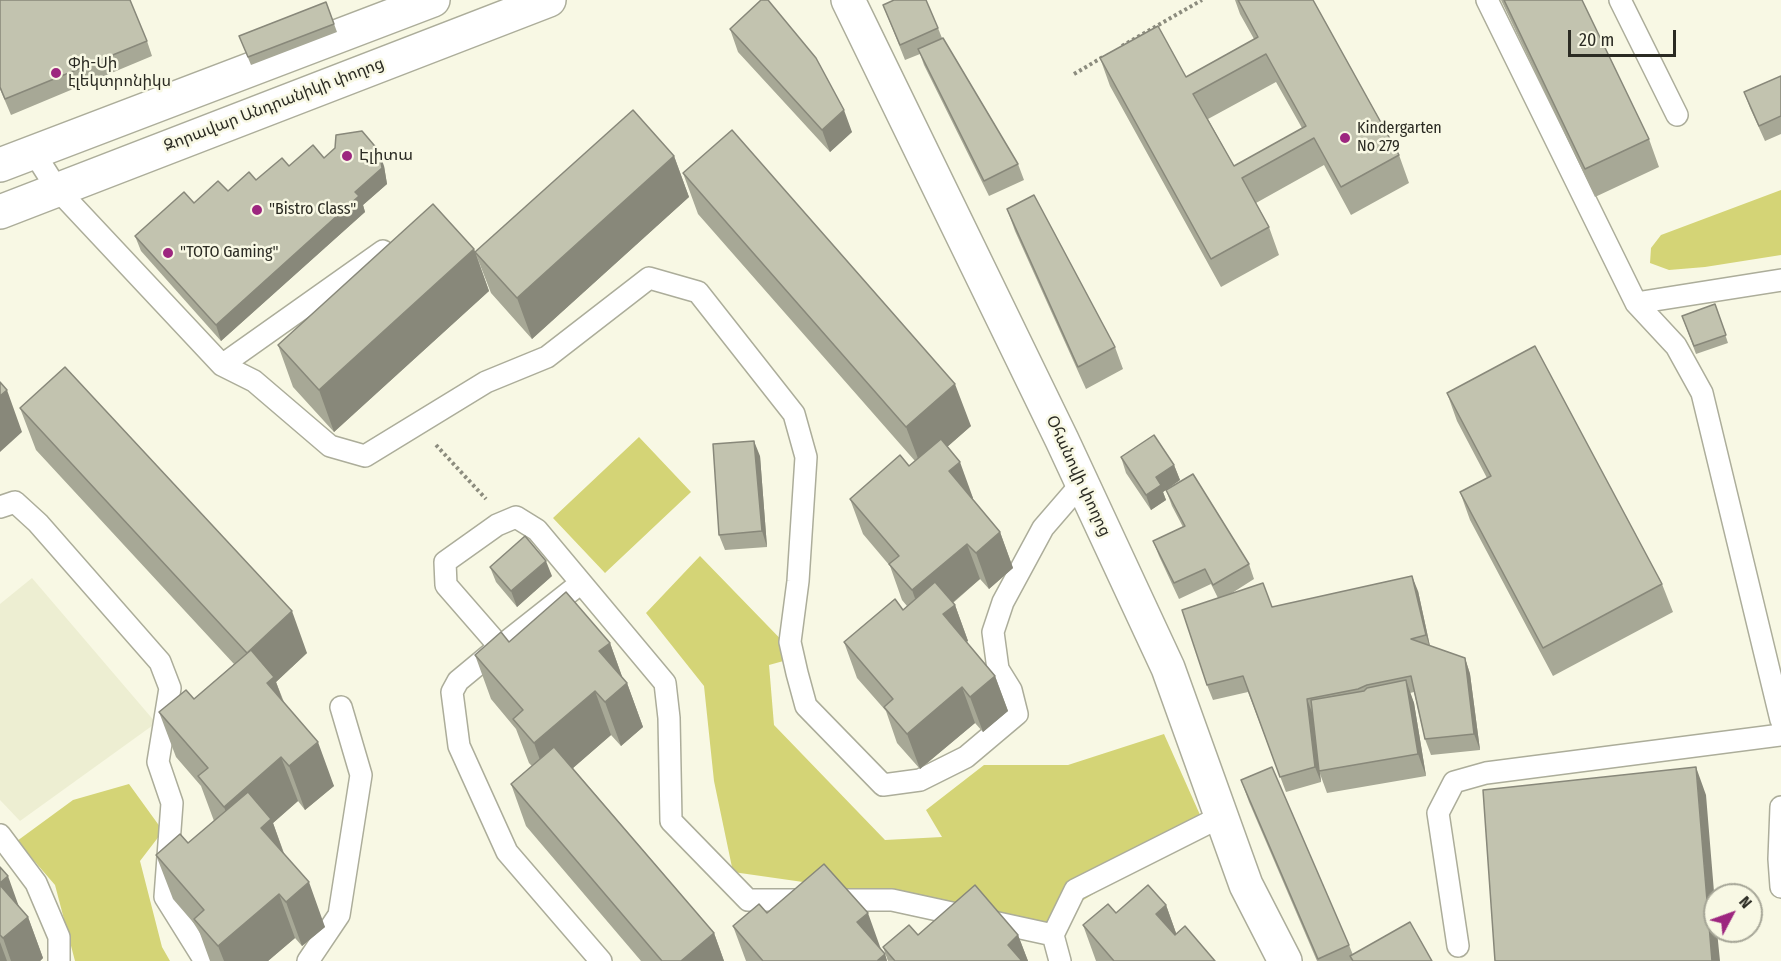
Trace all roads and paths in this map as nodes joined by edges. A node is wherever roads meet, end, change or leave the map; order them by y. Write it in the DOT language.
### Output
graph roads {
  1 [pos="433,0"];
  2 [pos="549,0"];
  3 [pos="848,0"];
  4 [pos="1202,0"];
  5 [pos="1487,0"];
  6 [pos="1620,0"];
  7 [pos="1113,51"];
  8 [pos="1104,57"];
  9 [pos="1074,74"];
  10 [pos="1677,115"];
  11 [pos="33,151"];
  12 [pos="0,165"];
  13 [pos="57,189"];
  14 [pos="0,212"];
  15 [pos="383,251"];
  16 [pos="1781,280"];
  17 [pos="1636,303"];
  18 [pos="222,365"];
  19 [pos="417,425"];
  20 [pos="1081,484"];
  21 [pos="0,507"];
  22 [pos="507,521"];
  23 [pos="581,583"];
  24 [pos="500,647"];
  25 [pos="340,707"];
  26 [pos="1781,720"];
  27 [pos="1781,735"];
  28 [pos="1781,807"];
  29 [pos="1220,817"];
  30 [pos="0,835"];
  31 [pos="1781,887"];
  32 [pos="1053,935"];
  33 [pos="1458,946"];
  34 [pos="59,961"];
  35 [pos="205,961"];
  36 [pos="308,961"];
  37 [pos="601,961"];
  38 [pos="1060,961"];
  39 [pos="1285,961"];
  1 -- 11 [label="street"];
  2 -- 13 [label="street, Զորավար Անդրանիկի փողոց"];
  3 -- 20 [label="street, Օհանովի փողոց"];
  4 -- 7 [label="path"];
  5 -- 17 [label="lane"];
  6 -- 10 [label="lane"];
  8 -- 9 [label="path"];
  11 -- 12 [label="street"];
  11 -- 13 [label="lane"];
  13 -- 14 [label="street, Զորավար Անդրանիկի փողոց"];
  13 -- 18 [label="lane"];
  15 -- 18 [label="lane"];
  16 -- 17 [label="lane"];
  17 -- 26 [label="lane"];
  18 -- 19 [label="lane"];
  19 -- 20 [label="lane"];
  19 -- 22 [label="path"];
  20 -- 29 [label="street, Օհանովի փողոց"];
  21 -- 35 [label="lane"];
  22 -- 23 [label="lane"];
  22 -- 24 [label="lane"];
  23 -- 24 [label="lane"];
  23 -- 32 [label="lane"];
  24 -- 37 [label="lane"];
  25 -- 36 [label="lane"];
  27 -- 33 [label="lane"];
  28 -- 31 [label="lane"];
  29 -- 32 [label="lane"];
  29 -- 39 [label="street, Օհանովի փողոց"];
  30 -- 34 [label="lane"];
  32 -- 38 [label="lane"];
}
